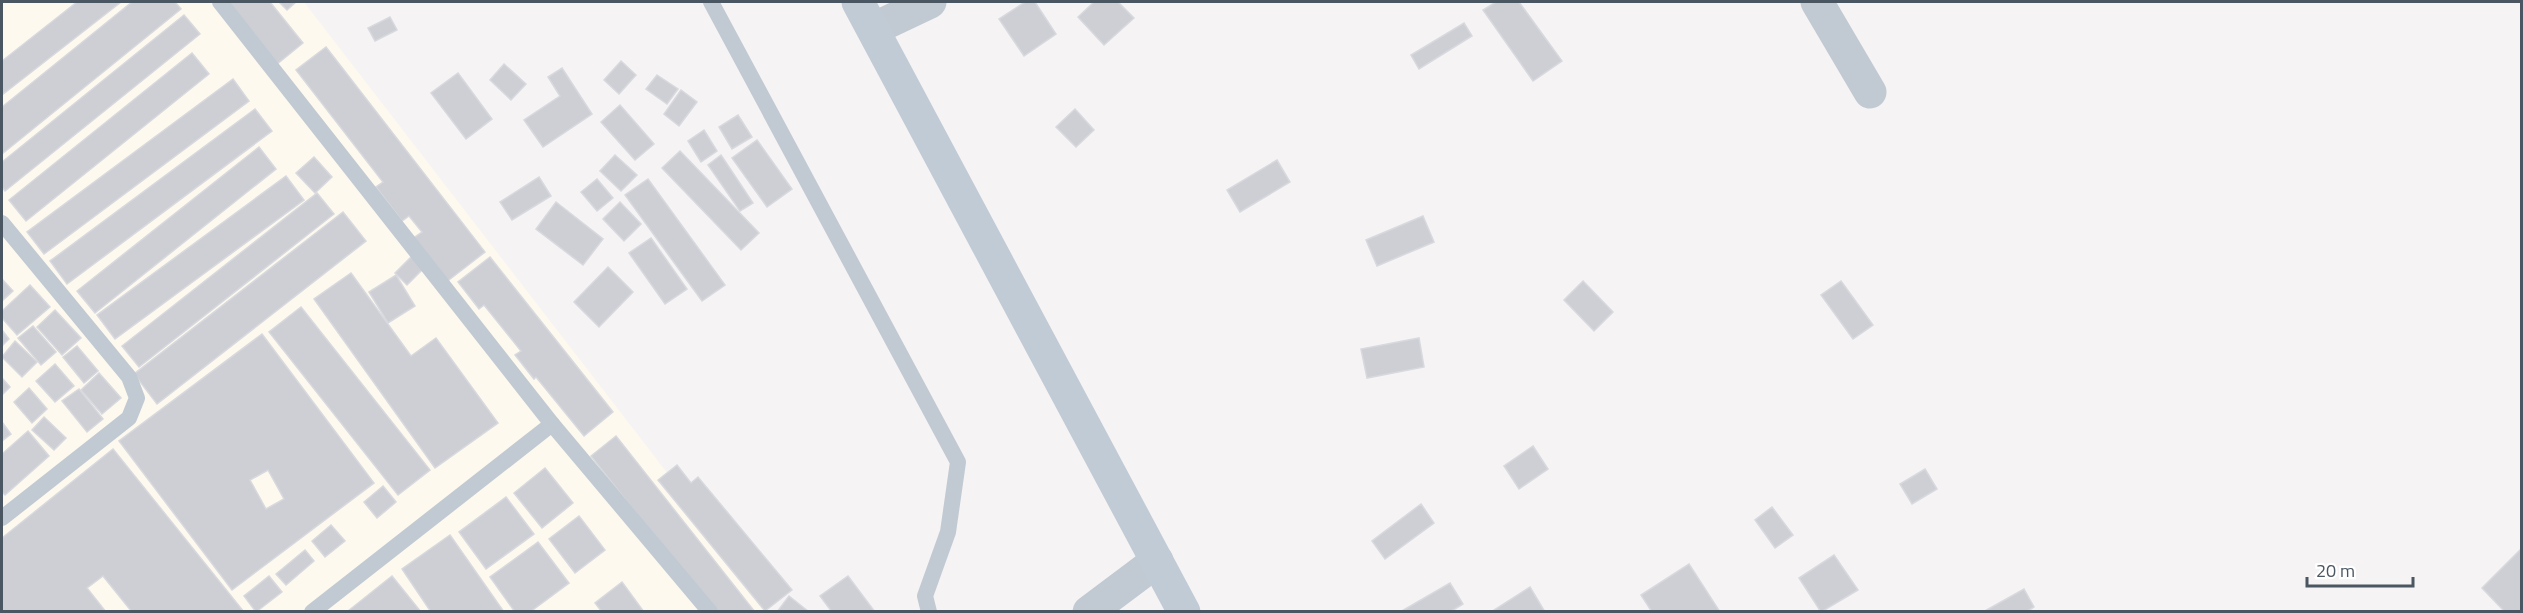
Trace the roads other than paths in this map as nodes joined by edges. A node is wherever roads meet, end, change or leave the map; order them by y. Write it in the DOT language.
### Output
graph roads {
  1 [pos="220,2"];
  2 [pos="711,2"];
  3 [pos="930,2"];
  4 [pos="1817,2"];
  5 [pos="865,15"];
  6 [pos="1870,93"];
  7 [pos="2,223"];
  8 [pos="552,424"];
  9 [pos="2,518"];
  10 [pos="1157,561"];
  11 [pos="312,612"];
  12 [pos="710,612"];
  13 [pos="929,612"];
  14 [pos="1089,612"];
  15 [pos="1184,612"];
  1 -- 8 [label="lane"];
  2 -- 13 [label="lane"];
  3 -- 5 [label="street"];
  4 -- 6 [label="street"];
  5 -- 10 [label="main road"];
  7 -- 9 [label="lane"];
  8 -- 11 [label="lane"];
  8 -- 12 [label="lane"];
  10 -- 14 [label="street"];
  10 -- 15 [label="main road"];
}
